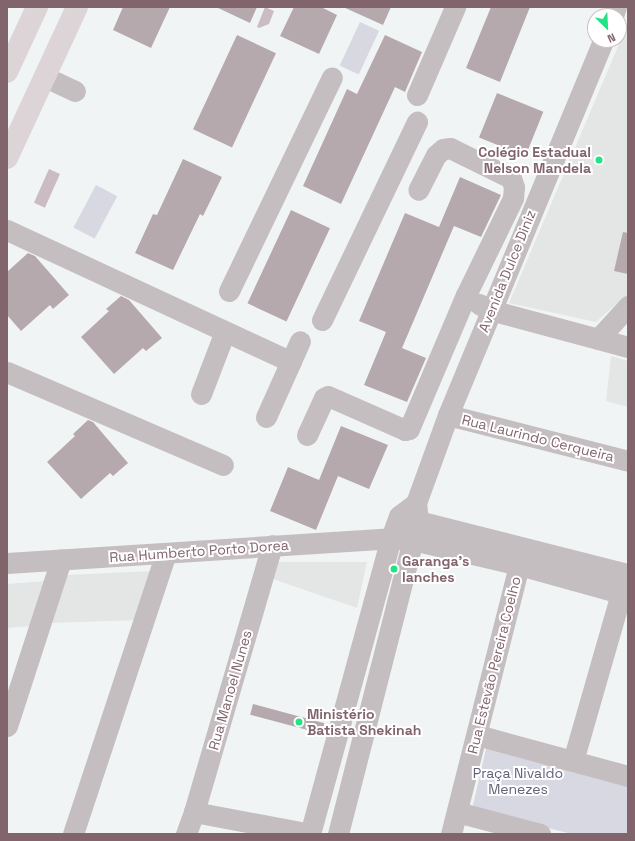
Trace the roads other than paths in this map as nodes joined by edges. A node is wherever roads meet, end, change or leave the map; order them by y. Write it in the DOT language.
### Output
graph roads {
  1 [pos="37,7"];
  2 [pos="77,7"];
  3 [pos="455,7"];
  4 [pos="600,48"];
  5 [pos="7,72"];
  6 [pos="45,77"];
  7 [pos="332,77"];
  8 [pos="75,91"];
  9 [pos="417,95"];
  10 [pos="417,122"];
  11 [pos="7,158"];
  12 [pos="418,190"];
  13 [pos="7,230"];
  14 [pos="229,291"];
  15 [pos="466,295"];
  16 [pos="628,306"];
  17 [pos="490,310"];
  18 [pos="322,320"];
  19 [pos="225,331"];
  20 [pos="598,339"];
  21 [pos="300,341"];
  22 [pos="628,347"];
  23 [pos="291,362"];
  24 [pos="7,372"];
  25 [pos="201,394"];
  26 [pos="448,415"];
  27 [pos="266,417"];
  28 [pos="307,435"];
  29 [pos="628,461"];
  30 [pos="223,465"];
  31 [pos="412,520"];
  32 [pos="391,538"];
  33 [pos="272,545"];
  34 [pos="166,553"];
  35 [pos="61,560"];
  36 [pos="7,564"];
  37 [pos="519,565"];
  38 [pos="628,574"];
  39 [pos="625,594"];
  40 [pos="7,726"];
  41 [pos="477,736"];
  42 [pos="573,761"];
  43 [pos="628,776"];
  44 [pos="194,812"];
  45 [pos="457,812"];
  46 [pos="73,834"];
  47 [pos="186,834"];
  48 [pos="310,834"];
  49 [pos="338,834"];
  50 [pos="451,834"];
  51 [pos="540,834"];
  1 -- 5 [label="main road"];
  2 -- 6 [label="main road"];
  3 -- 9 [label="street"];
  4 -- 17 [label="street, Avenida Dulce Diniz"];
  6 -- 8 [label="street"];
  6 -- 11 [label="main road"];
  7 -- 14 [label="street"];
  10 -- 18 [label="street"];
  12 -- 15 [label="street"];
  13 -- 19 [label="street"];
  15 -- 17 [label="street"];
  15 -- 28 [label="street"];
  16 -- 20 [label="street"];
  17 -- 20 [label="street"];
  17 -- 26 [label="street, Avenida Dulce Diniz"];
  19 -- 23 [label="street"];
  19 -- 25 [label="street"];
  20 -- 22 [label="street"];
  21 -- 23 [label="street"];
  23 -- 27 [label="street"];
  24 -- 30 [label="street"];
  26 -- 29 [label="street, Rua Laurindo Cerqueira"];
  26 -- 31 [label="street, Avenida Dulce Diniz"];
  31 -- 32 [label="street, Rua Humberto Porto Dorea"];
  31 -- 37 [label="street"];
  31 -- 38 [label="street"];
  31 -- 49 [label="street, Avenida Dulce Diniz"];
  32 -- 33 [label="street, Rua Humberto Porto Dorea"];
  32 -- 48 [label="street"];
  33 -- 34 [label="street, Rua Humberto Porto Dorea"];
  33 -- 44 [label="street, Rua Manoel Nunes"];
  34 -- 35 [label="street, Rua Humberto Porto Dorea"];
  34 -- 46 [label="street"];
  35 -- 36 [label="street, Rua Humberto Porto Dorea"];
  35 -- 40 [label="street"];
  37 -- 39 [label="street"];
  37 -- 41 [label="street, Rua Estevão Pereira Coelho"];
  39 -- 42 [label="street"];
  41 -- 42 [label="street"];
  41 -- 45 [label="street, Rua Estevão Pereira Coelho"];
  42 -- 43 [label="street"];
  44 -- 47 [label="street, Rua Manoel Nunes"];
  44 -- 48 [label="street"];
  45 -- 50 [label="street, Rua Estevão Pereira Coelho"];
  45 -- 51 [label="street"];
}
